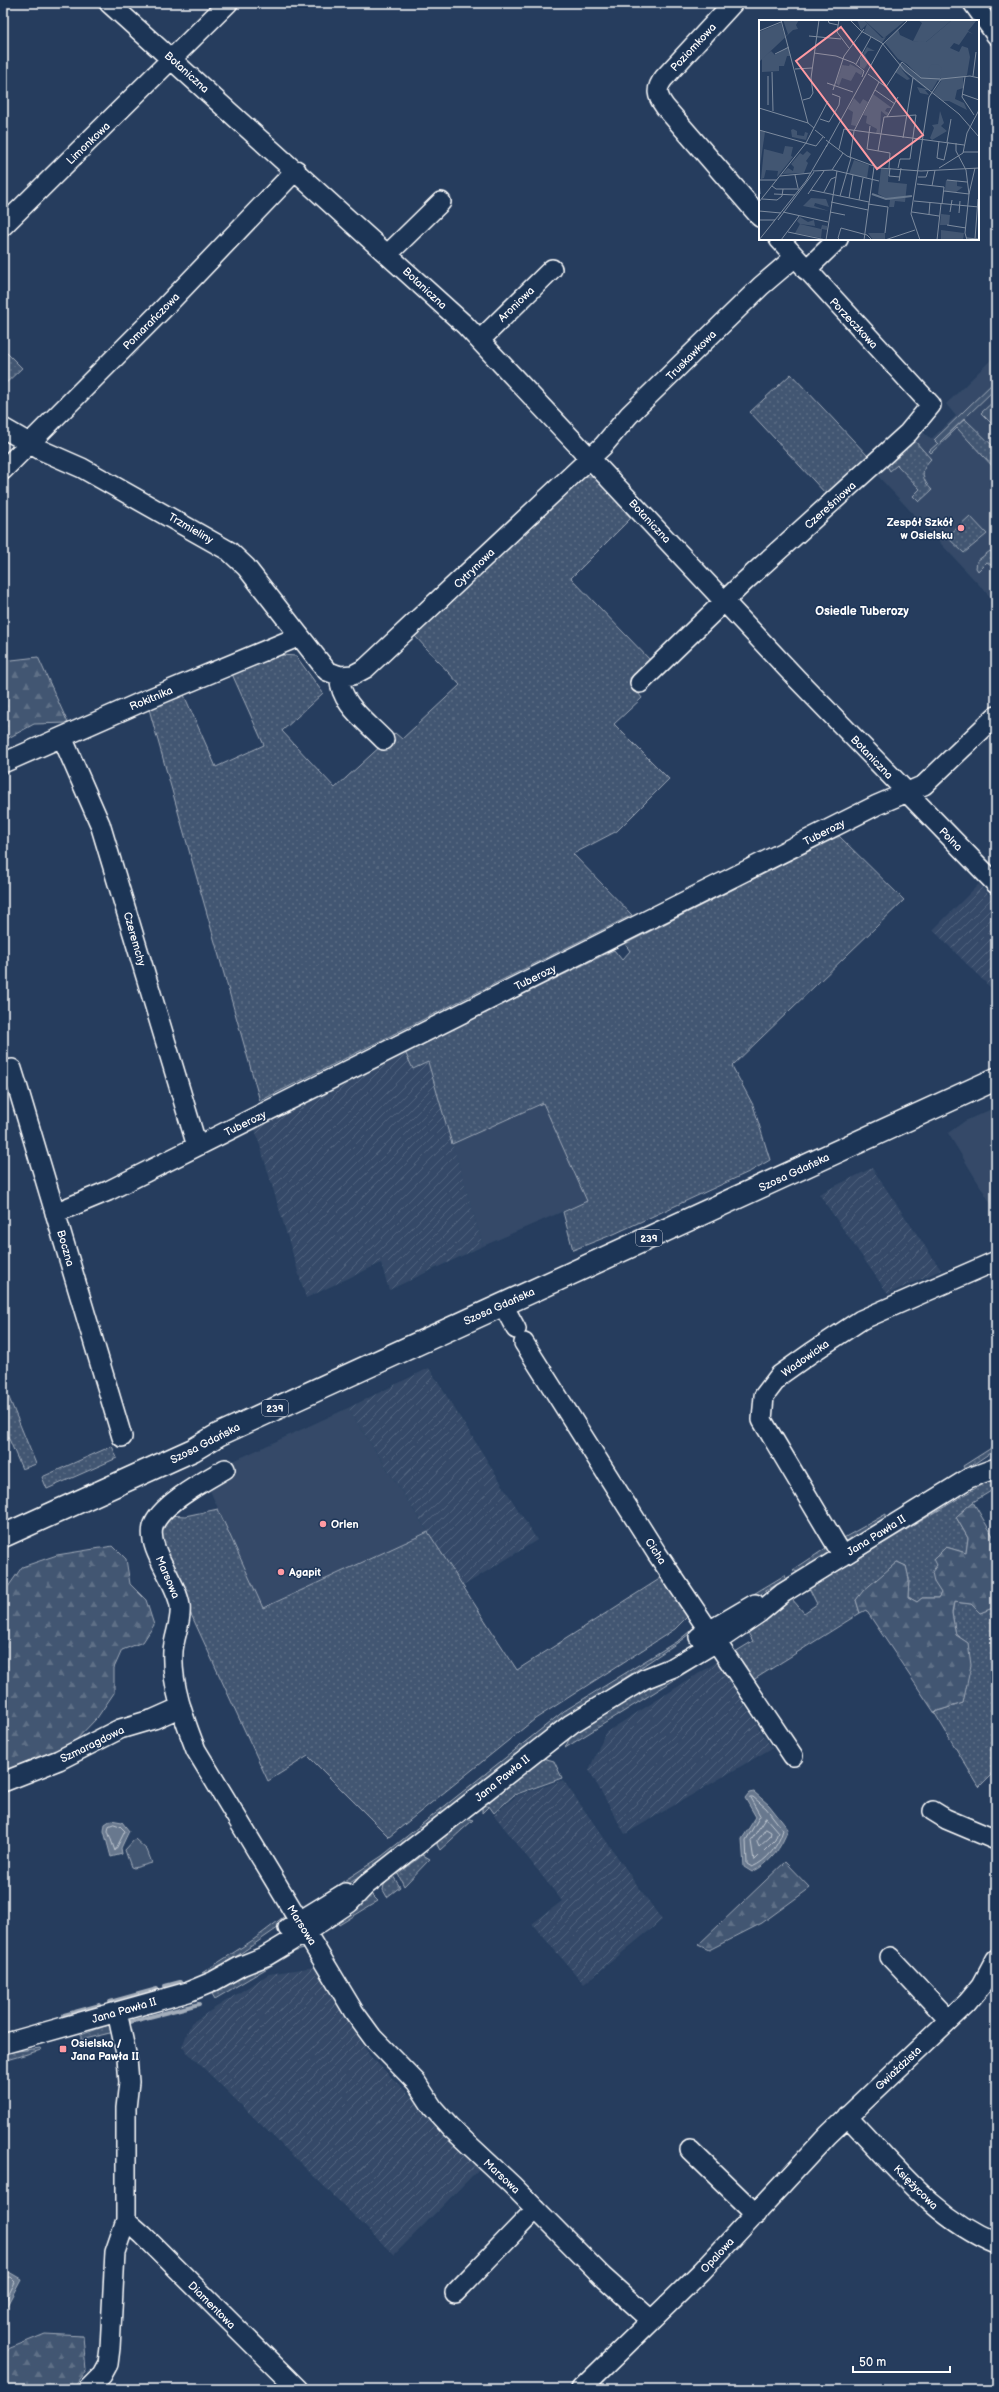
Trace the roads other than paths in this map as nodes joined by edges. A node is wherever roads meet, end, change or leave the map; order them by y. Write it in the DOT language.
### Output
graph roads {
  1 [pos="109,3"];
  2 [pos="228,3"];
  3 [pos="733,3"];
  4 [pos="973,3"];
  5 [pos="996,35"];
  6 [pos="172,59"];
  7 [pos="296,170"];
  8 [pos="441,202"];
  9 [pos="759,216"];
  10 [pos="3,226"];
  11 [pos="780,240"];
  12 [pos="837,240"];
  13 [pos="389,254"];
  14 [pos="801,264"];
  15 [pos="552,269"];
  16 [pos="480,340"];
  17 [pos="931,405"];
  18 [pos="3,428"];
  19 [pos="29,443"];
  20 [pos="590,457"];
  21 [pos="3,470"];
  22 [pos="725,602"];
  23 [pos="300,636"];
  24 [pos="347,676"];
  25 [pos="640,683"];
  26 [pos="996,716"];
  27 [pos="62,737"];
  28 [pos="384,740"];
  29 [pos="3,763"];
  30 [pos="907,793"];
  31 [pos="996,884"];
  32 [pos="3,1072"];
  33 [pos="996,1079"];
  34 [pos="197,1146"];
  35 [pos="56,1213"];
  36 [pos="996,1261"];
  37 [pos="503,1305"];
  38 [pos="122,1437"];
  39 [pos="996,1455"];
  40 [pos="996,1468"];
  41 [pos="225,1469"];
  42 [pos="969,1478"];
  43 [pos="3,1536"];
  44 [pos="843,1556"];
  45 [pos="713,1636"];
  46 [pos="181,1707"];
  47 [pos="793,1756"];
  48 [pos="3,1782"];
  49 [pos="934,1811"];
  50 [pos="996,1840"];
  51 [pos="303,1926"];
  52 [pos="890,1957"];
  53 [pos="996,1959"];
  54 [pos="117,2012"];
  55 [pos="950,2020"];
  56 [pos="3,2044"];
  57 [pos="847,2116"];
  58 [pos="690,2150"];
  59 [pos="536,2209"];
  60 [pos="756,2214"];
  61 [pos="126,2220"];
  62 [pos="996,2244"];
  63 [pos="455,2293"];
  64 [pos="651,2320"];
  65 [pos="88,2389"];
  66 [pos="298,2389"];
  67 [pos="581,2389"];
  1 -- 6 [label="street, Botaniczna"];
  2 -- 6 [label="street, Limonkowa"];
  3 -- 9 [label="street, Poziomkowa"];
  4 -- 5 [label="street"];
  6 -- 7 [label="street, Botaniczna"];
  6 -- 10 [label="street, Limonkowa"];
  7 -- 13 [label="street, Botaniczna"];
  7 -- 19 [label="street, Pomarańczowa"];
  8 -- 13 [label="street"];
  11 -- 14 [label="street, Porzeczkowa"];
  12 -- 14 [label="street, Truskawkowa"];
  13 -- 16 [label="street, Botaniczna"];
  14 -- 17 [label="street, Porzeczkowa"];
  14 -- 20 [label="street, Truskawkowa"];
  15 -- 16 [label="street, Aroniowa"];
  16 -- 20 [label="street, Botaniczna"];
  17 -- 22 [label="street, Czereśniowa"];
  18 -- 19 [label="street, Trzmieliny"];
  19 -- 21 [label="street, Pomarańczowa"];
  19 -- 23 [label="street, Trzmieliny"];
  20 -- 22 [label="street, Botaniczna"];
  20 -- 24 [label="street, Cytrynowa"];
  22 -- 25 [label="street, Czereśniowa"];
  22 -- 30 [label="street, Botaniczna"];
  23 -- 24 [label="street, Trzmieliny"];
  23 -- 27 [label="street, Rokitnika"];
  24 -- 28 [label="street"];
  26 -- 30 [label="street, Tuberozy"];
  27 -- 29 [label="street, Rokitnika"];
  27 -- 34 [label="street, Czeremchy"];
  30 -- 31 [label="street, Polna"];
  30 -- 34 [label="street, Tuberozy"];
  32 -- 35 [label="street, Boczna"];
  33 -- 37 [label="main road, Szosa Gdańska / 239"];
  34 -- 35 [label="street, Tuberozy"];
  35 -- 38 [label="street, Boczna"];
  36 -- 44 [label="street, Wadowicka"];
  37 -- 43 [label="main road, Szosa Gdańska / 239"];
  37 -- 45 [label="street, Cicha"];
  39 -- 42 [label="street, Jana Pawła II"];
  40 -- 42 [label="street, Jana Pawła II"];
  41 -- 46 [label="street, Marsowa"];
  42 -- 44 [label="street, Jana Pawła II"];
  44 -- 45 [label="street, Jana Pawła II"];
  45 -- 47 [label="street, Cicha"];
  45 -- 51 [label="street, Jana Pawła II"];
  46 -- 48 [label="street, Szmaragdowa"];
  46 -- 51 [label="street, Marsowa"];
  49 -- 50 [label="street"];
  51 -- 54 [label="street, Jana Pawła II"];
  51 -- 59 [label="street, Marsowa"];
  52 -- 55 [label="street"];
  53 -- 55 [label="street, Gwiaździsta"];
  54 -- 56 [label="street, Jana Pawła II"];
  54 -- 61 [label="street"];
  55 -- 57 [label="street, Gwiaździsta"];
  57 -- 60 [label="street, Opalowa"];
  57 -- 62 [label="street, Księżycowa"];
  58 -- 60 [label="street"];
  59 -- 63 [label="street"];
  59 -- 64 [label="street, Marsowa"];
  60 -- 64 [label="street, Opalowa"];
  61 -- 65 [label="street"];
  61 -- 66 [label="street, Diamentowa"];
  64 -- 67 [label="street, Opalowa"];
}
